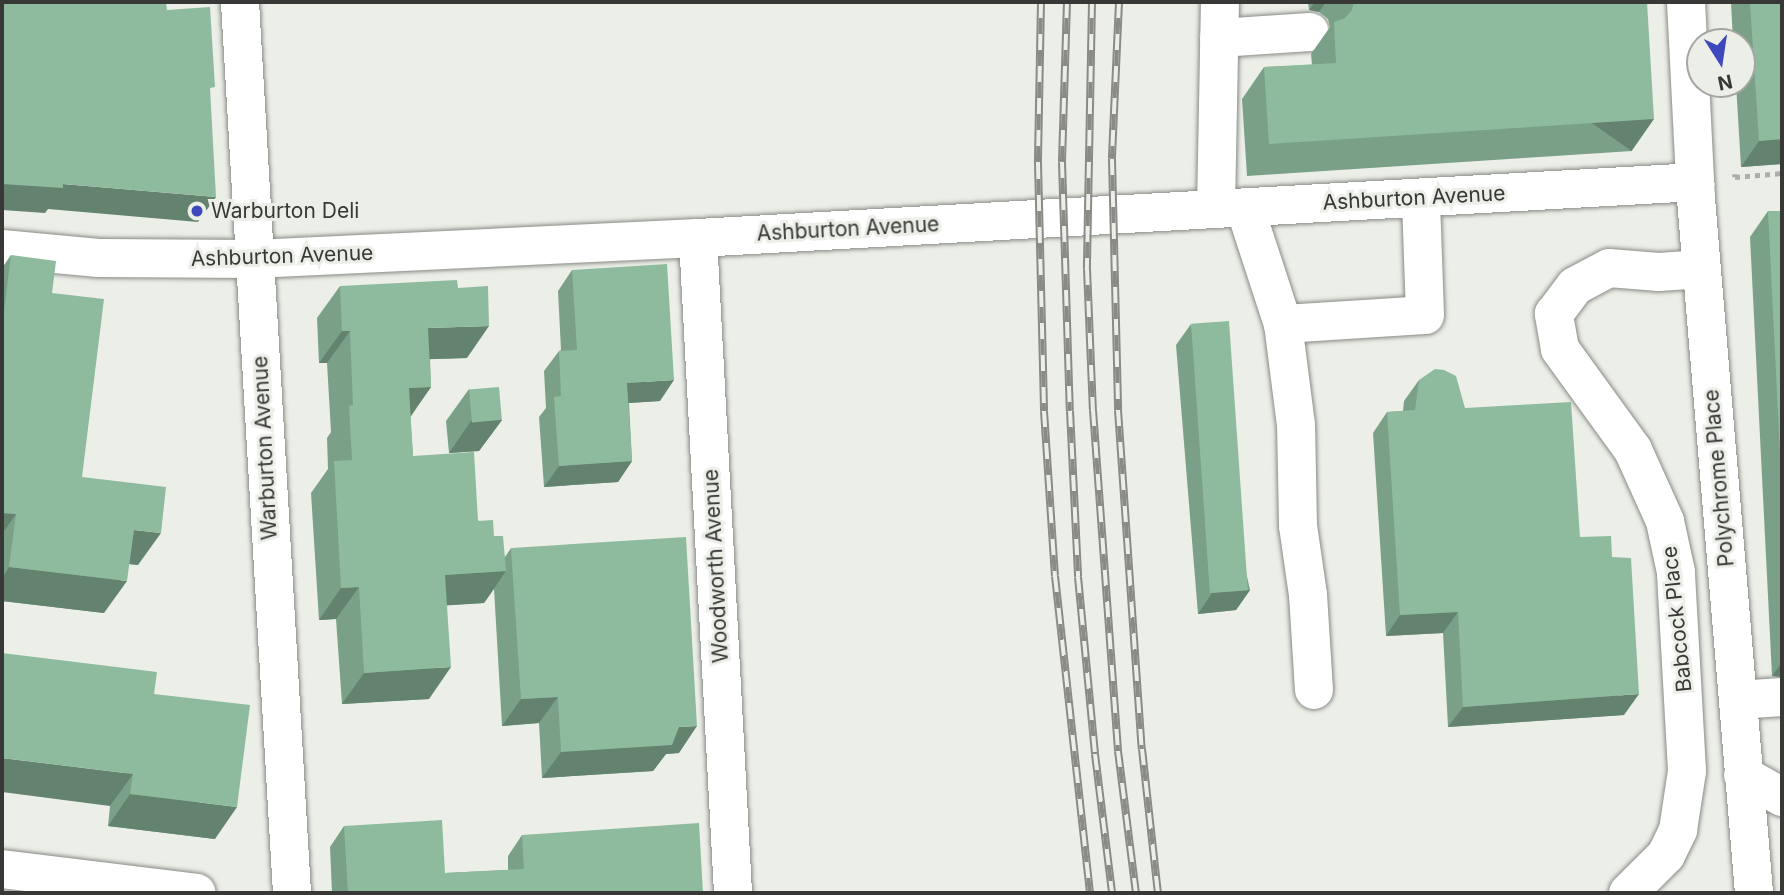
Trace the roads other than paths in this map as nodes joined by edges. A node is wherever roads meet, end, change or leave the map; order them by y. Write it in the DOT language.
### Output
graph roads {
  1 [pos="240,2"];
  2 [pos="1686,2"];
  3 [pos="1220,20"];
  4 [pos="1310,33"];
  5 [pos="1695,182"];
  6 [pos="1421,198"];
  7 [pos="1231,209"];
  8 [pos="698,238"];
  9 [pos="2,249"];
  10 [pos="254,259"];
  11 [pos="1702,269"];
  12 [pos="1283,324"];
  13 [pos="1727,566"];
  14 [pos="1675,571"];
  15 [pos="1314,690"];
  16 [pos="1782,697"];
  17 [pos="1738,700"];
  18 [pos="1744,775"];
  19 [pos="1782,797"];
  20 [pos="2,869"];
  21 [pos="197,893"];
  22 [pos="292,893"];
  23 [pos="733,893"];
  24 [pos="1628,893"];
  25 [pos="1754,893"];
  1 -- 10 [label="street, Warburton Avenue"];
  2 -- 5 [label="street, Polychrome Place"];
  3 -- 4 [label="street"];
  3 -- 7 [label="street"];
  5 -- 6 [label="street, Ashburton Avenue"];
  5 -- 11 [label="street, Polychrome Place"];
  6 -- 7 [label="street, Ashburton Avenue"];
  6 -- 12 [label="street"];
  7 -- 8 [label="street, Ashburton Avenue"];
  7 -- 12 [label="street"];
  8 -- 10 [label="street, Ashburton Avenue"];
  8 -- 23 [label="street, Woodworth Avenue"];
  9 -- 10 [label="street, Ashburton Avenue"];
  10 -- 22 [label="street, Warburton Avenue"];
  11 -- 13 [label="street, Polychrome Place"];
  11 -- 14 [label="street, Babcock Place"];
  12 -- 15 [label="street"];
  13 -- 14 [label="street"];
  13 -- 17 [label="street, Polychrome Place"];
  14 -- 24 [label="street, Babcock Place"];
  16 -- 17 [label="street"];
  17 -- 18 [label="street, Polychrome Place"];
  18 -- 19 [label="street"];
  18 -- 25 [label="street, Polychrome Place"];
  20 -- 21 [label="street"];
}
